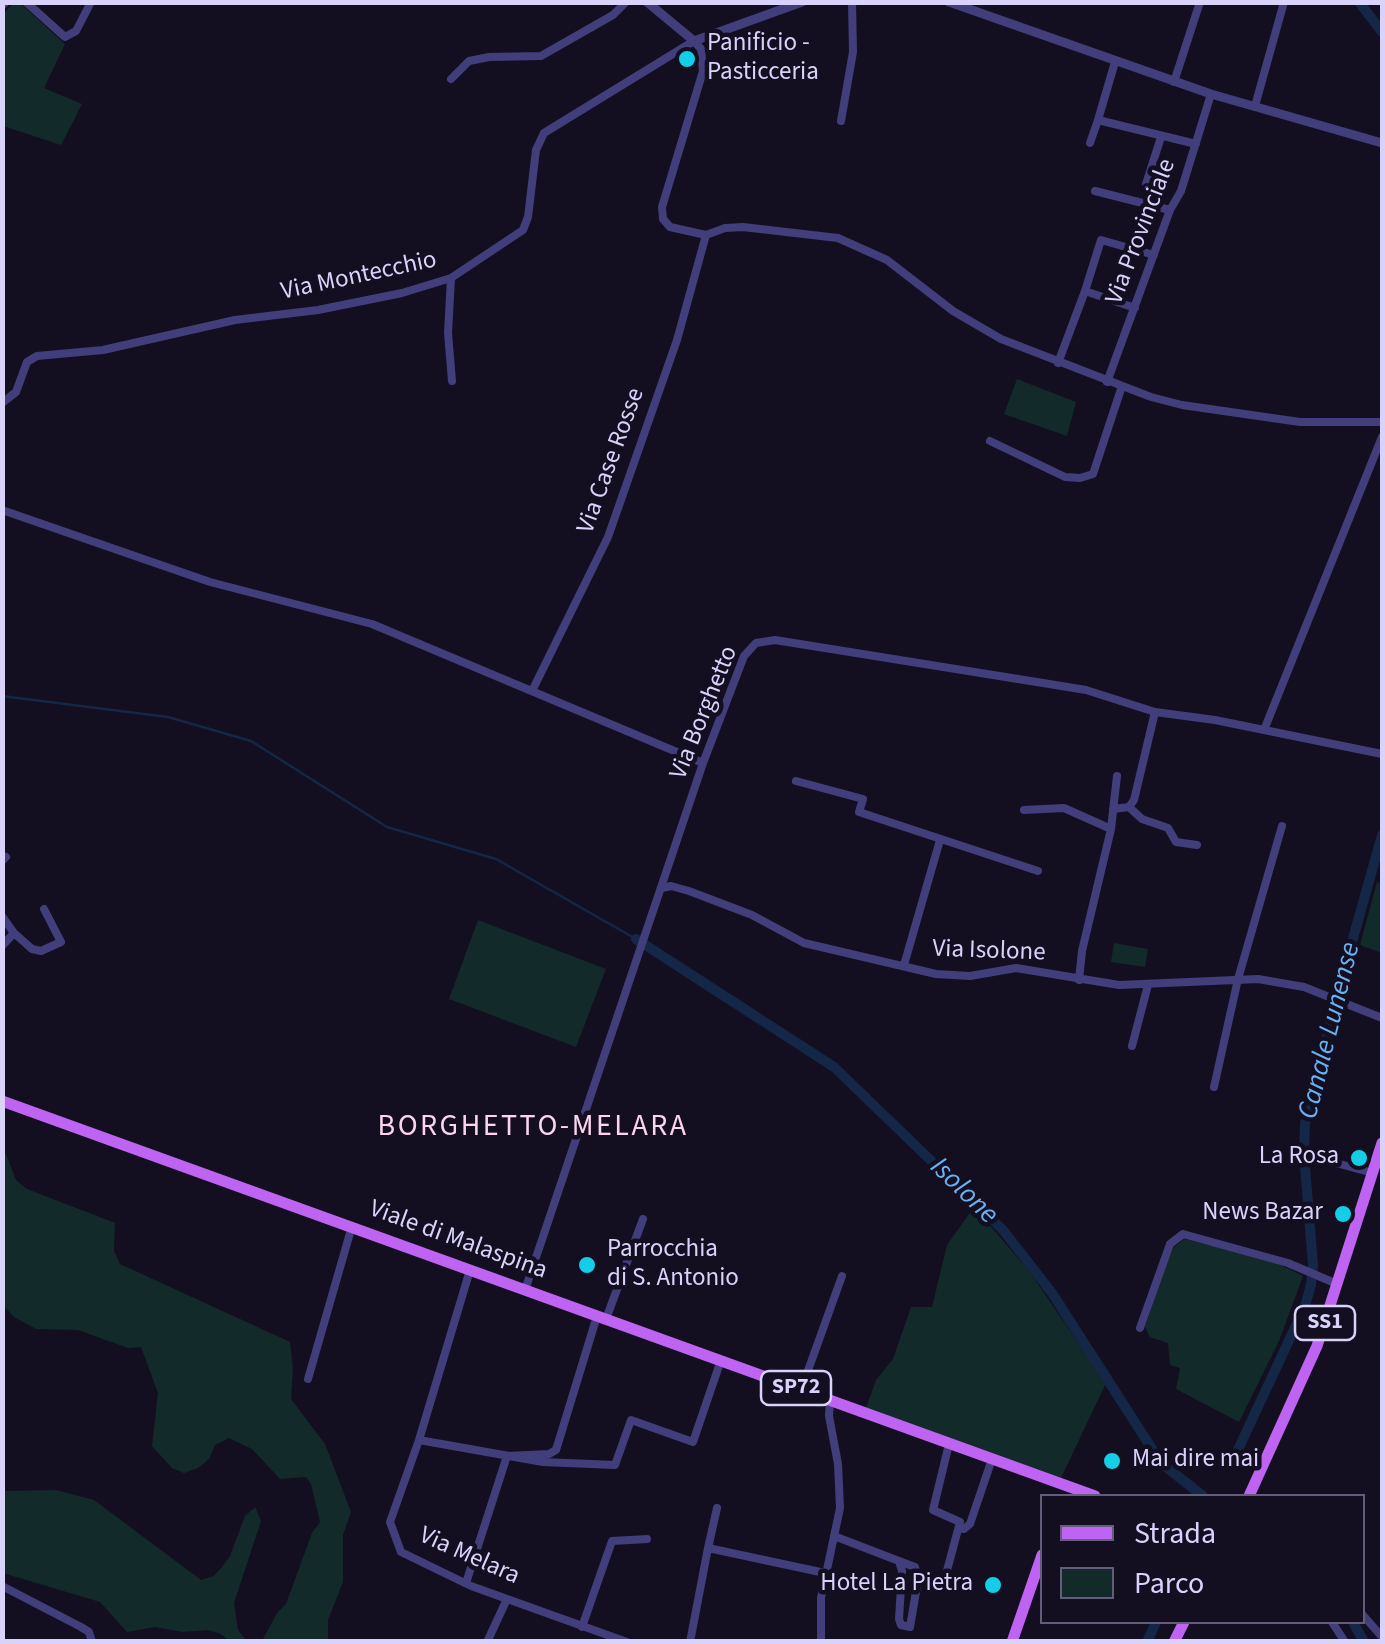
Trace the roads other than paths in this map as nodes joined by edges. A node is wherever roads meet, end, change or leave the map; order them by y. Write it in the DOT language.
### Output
graph roads {
  1 [pos="26,2"];
  2 [pos="92,2"];
  3 [pos="626,2"];
  4 [pos="647,2"];
  5 [pos="802,2"];
  6 [pos="852,2"];
  7 [pos="948,2"];
  8 [pos="1200,2"];
  9 [pos="1284,2"];
  10 [pos="694,41"];
  11 [pos="1115,62"];
  12 [pos="451,79"];
  13 [pos="1174,82"];
  14 [pos="1211,94"];
  15 [pos="1255,106"];
  16 [pos="841,120"];
  17 [pos="1098,120"];
  18 [pos="1161,137"];
  19 [pos="1090,143"];
  20 [pos="1382,143"];
  21 [pos="1196,144"];
  22 [pos="1146,184"];
  23 [pos="1095,191"];
  24 [pos="1170,210"];
  25 [pos="706,235"];
  26 [pos="1154,255"];
  27 [pos="451,278"];
  28 [pos="1084,291"];
  29 [pos="1135,308"];
  30 [pos="1058,363"];
  31 [pos="452,382"];
  32 [pos="1107,382"];
  33 [pos="1122,386"];
  34 [pos="2,403"];
  35 [pos="1382,422"];
  36 [pos="1382,437"];
  37 [pos="990,441"];
  38 [pos="2,510"];
  39 [pos="532,691"];
  40 [pos="1155,712"];
  41 [pos="1264,730"];
  42 [pos="1382,754"];
  43 [pos="703,763"];
  44 [pos="1118,776"];
  45 [pos="796,781"];
  46 [pos="1129,807"];
  47 [pos="1114,809"];
  48 [pos="1024,810"];
  49 [pos="1282,826"];
  50 [pos="1111,829"];
  51 [pos="940,840"];
  52 [pos="1196,845"];
  53 [pos="1038,871"];
  54 [pos="662,888"];
  55 [pos="44,909"];
  56 [pos="2,916"];
  57 [pos="14,934"];
  58 [pos="2,946"];
  59 [pos="904,965"];
  60 [pos="1238,979"];
  61 [pos="1080,980"];
  62 [pos="1148,985"];
  63 [pos="1382,1018"];
  64 [pos="1132,1046"];
  65 [pos="1214,1087"];
  66 [pos="2,1100"];
  67 [pos="1382,1143"];
  68 [pos="1336,1163"];
  69 [pos="1372,1174"];
  70 [pos="643,1219"];
  71 [pos="352,1226"];
  72 [pos="470,1270"];
  73 [pos="842,1276"];
  74 [pos="1337,1284"];
  75 [pos="525,1290"];
  76 [pos="602,1317"];
  77 [pos="1140,1328"];
  78 [pos="721,1360"];
  79 [pos="308,1379"];
  80 [pos="801,1390"];
  81 [pos="830,1400"];
  82 [pos="419,1440"];
  83 [pos="948,1444"];
  84 [pos="507,1456"];
  85 [pos="992,1459"];
  86 [pos="1065,1491"];
  87 [pos="1251,1494"];
  88 [pos="717,1508"];
  89 [pos="959,1528"];
  90 [pos="834,1536"];
  91 [pos="647,1539"];
  92 [pos="708,1548"];
  93 [pos="899,1561"];
  94 [pos="1040,1561"];
  95 [pos="824,1573"];
  96 [pos="945,1578"];
  97 [pos="466,1583"];
  98 [pos="2,1586"];
  99 [pos="506,1599"];
  100 [pos="1365,1617"];
  101 [pos="582,1628"];
  102 [pos="1382,1637"];
  103 [pos="92,1642"];
  104 [pos="486,1642"];
  105 [pos="627,1642"];
  106 [pos="690,1642"];
  107 [pos="821,1642"];
  108 [pos="1012,1642"];
  1 -- 2 [label="street"];
  3 -- 12 [label="street"];
  4 -- 10 [label="street"];
  5 -- 10 [label="street"];
  6 -- 16 [label="street"];
  7 -- 11 [label="street"];
  8 -- 13 [label="street"];
  9 -- 15 [label="street"];
  10 -- 25 [label="street"];
  10 -- 27 [label="street, Via Montecchio"];
  11 -- 13 [label="street"];
  11 -- 17 [label="street"];
  13 -- 14 [label="street"];
  14 -- 15 [label="street"];
  14 -- 21 [label="street, Via Provinciale"];
  15 -- 20 [label="street"];
  17 -- 18 [label="street"];
  17 -- 19 [label="street"];
  18 -- 21 [label="street"];
  18 -- 22 [label="street"];
  21 -- 24 [label="street, Via Provinciale"];
  23 -- 24 [label="street"];
  24 -- 26 [label="street, Via Provinciale"];
  25 -- 30 [label="street"];
  25 -- 39 [label="street, Via Case Rosse"];
  26 -- 28 [label="street"];
  26 -- 29 [label="street, Via Provinciale"];
  27 -- 31 [label="street"];
  27 -- 34 [label="street, Via Montecchio"];
  28 -- 29 [label="street"];
  28 -- 30 [label="street"];
  29 -- 32 [label="street, Via Provinciale"];
  30 -- 32 [label="street"];
  32 -- 33 [label="street"];
  33 -- 35 [label="street"];
  33 -- 37 [label="street"];
  36 -- 41 [label="street"];
  38 -- 39 [label="street"];
  39 -- 43 [label="street"];
  40 -- 41 [label="street, Via Borghetto"];
  40 -- 43 [label="street, Via Borghetto"];
  40 -- 46 [label="street"];
  41 -- 42 [label="street, Via Borghetto"];
  43 -- 54 [label="street, Via Borghetto"];
  44 -- 47 [label="street"];
  45 -- 51 [label="street"];
  46 -- 47 [label="street"];
  46 -- 52 [label="street"];
  47 -- 50 [label="street"];
  48 -- 50 [label="street"];
  49 -- 60 [label="street"];
  50 -- 61 [label="street"];
  51 -- 53 [label="street"];
  51 -- 59 [label="street"];
  54 -- 59 [label="street, Via Isolone"];
  54 -- 75 [label="street, Via Borghetto"];
  55 -- 57 [label="street"];
  56 -- 57 [label="street"];
  57 -- 58 [label="street"];
  59 -- 61 [label="street, Via Isolone"];
  60 -- 62 [label="street, Via Isolone"];
  60 -- 63 [label="street, Via Isolone"];
  60 -- 65 [label="street"];
  61 -- 62 [label="street, Via Isolone"];
  62 -- 64 [label="street"];
  66 -- 71 [label="main road, Viale di Malaspina / SP72"];
  67 -- 69 [label="main road, SS1"];
  68 -- 69 [label="street"];
  69 -- 74 [label="main road, SS1"];
  70 -- 76 [label="street"];
  71 -- 72 [label="main road, Viale di Malaspina / SP72"];
  71 -- 79 [label="street"];
  72 -- 75 [label="main road, Viale di Malaspina / SP72"];
  72 -- 82 [label="street, Via Melara"];
  73 -- 80 [label="street"];
  74 -- 77 [label="street"];
  74 -- 87 [label="main road, SS1"];
  75 -- 76 [label="main road, Viale di Malaspina / SP72"];
  76 -- 78 [label="main road, Viale di Malaspina / SP72"];
  76 -- 84 [label="street"];
  78 -- 80 [label="main road, Viale di Malaspina / SP72"];
  78 -- 84 [label="street"];
  80 -- 81 [label="main road, Viale di Malaspina / SP72"];
  81 -- 83 [label="main road, Viale di Malaspina / SP72"];
  81 -- 90 [label="street"];
  82 -- 84 [label="street"];
  82 -- 97 [label="street, Via Melara"];
  83 -- 85 [label="main road, Viale di Malaspina / SP72"];
  83 -- 89 [label="street"];
  84 -- 97 [label="street"];
  85 -- 86 [label="main road, Viale di Malaspina / SP72"];
  85 -- 89 [label="street"];
  88 -- 92 [label="street"];
  89 -- 96 [label="street"];
  90 -- 93 [label="street"];
  90 -- 95 [label="street"];
  91 -- 101 [label="street"];
  92 -- 95 [label="street"];
  92 -- 106 [label="street"];
  93 -- 93 [label="street"];
  94 -- 108 [label="main road"];
  95 -- 107 [label="street"];
  97 -- 99 [label="street, Via Melara"];
  98 -- 103 [label="street"];
  99 -- 101 [label="street, Via Melara"];
  99 -- 104 [label="street"];
  100 -- 102 [label="street"];
  101 -- 105 [label="street, Via Melara"];
}
